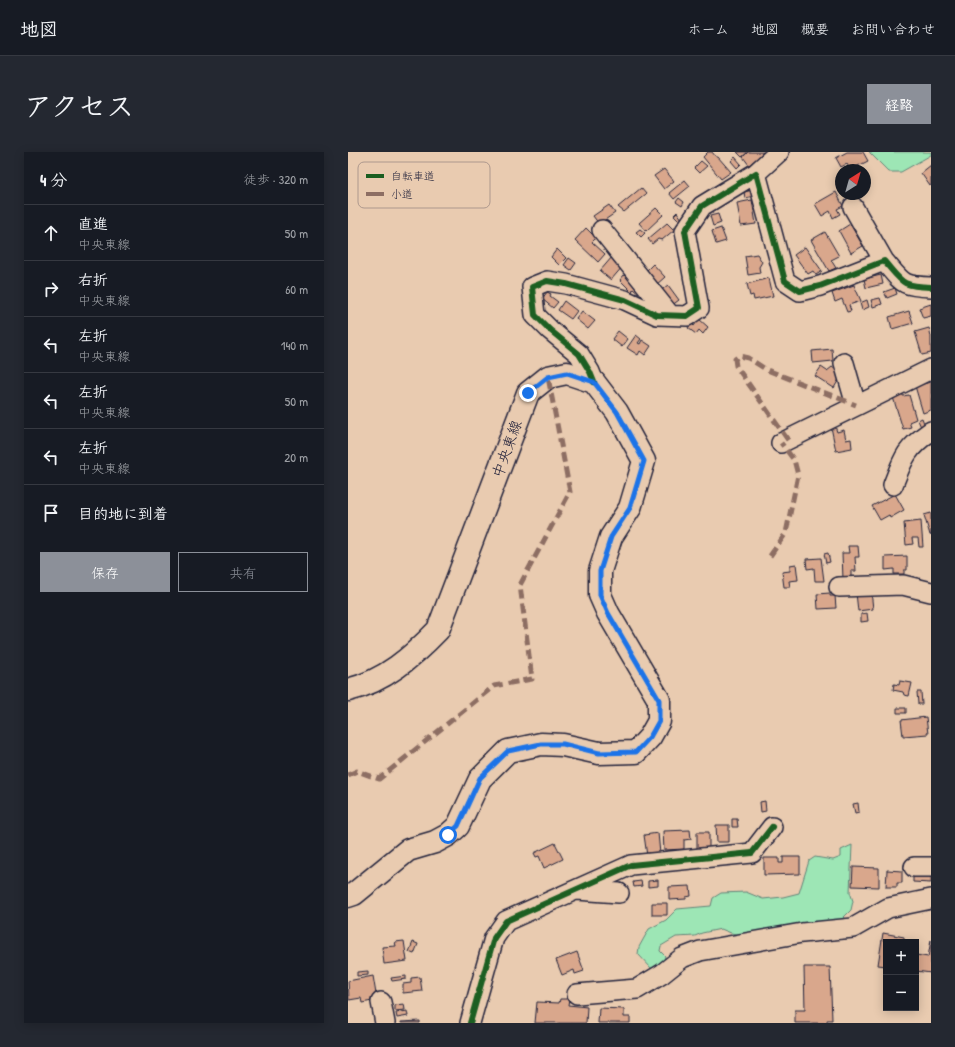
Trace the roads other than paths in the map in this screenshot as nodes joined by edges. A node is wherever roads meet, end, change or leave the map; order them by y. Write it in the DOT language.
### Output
graph roads {
  1 [pos="779,152"];
  2 [pos="756,173"];
  3 [pos="853,207"];
  4 [pos="602,230"];
  5 [pos="884,261"];
  6 [pos="931,287"];
  7 [pos="670,315"];
  8 [pos="844,363"];
  9 [pos="931,369"];
  10 [pos="594,382"];
  11 [pos="856,405"];
  12 [pos="931,431"];
  13 [pos="781,443"];
  14 [pos="893,486"];
  15 [pos="839,587"];
  16 [pos="931,592"];
  17 [pos="348,690"];
  18 [pos="772,827"];
  19 [pos="575,890"];
  20 [pos="619,893"];
  21 [pos="348,896"];
  22 [pos="931,899"];
  23 [pos="577,994"];
  24 [pos="381,1002"];
  25 [pos="385,1023"];
  26 [pos="470,1023"];
  1 -- 2 [label="street"];
  2 -- 5 [label="street"];
  2 -- 7 [label="street"];
  3 -- 5 [label="street"];
  4 -- 7 [label="street"];
  5 -- 6 [label="street"];
  7 -- 10 [label="street"];
  8 -- 11 [label="street"];
  9 -- 11 [label="street"];
  10 -- 17 [label="main road, 中央東線"];
  10 -- 21 [label="main road"];
  11 -- 13 [label="street"];
  12 -- 14 [label="street"];
  15 -- 16 [label="street"];
  18 -- 19 [label="street"];
  19 -- 20 [label="street"];
  19 -- 26 [label="street"];
  22 -- 23 [label="street"];
  24 -- 25 [label="street"];
}
